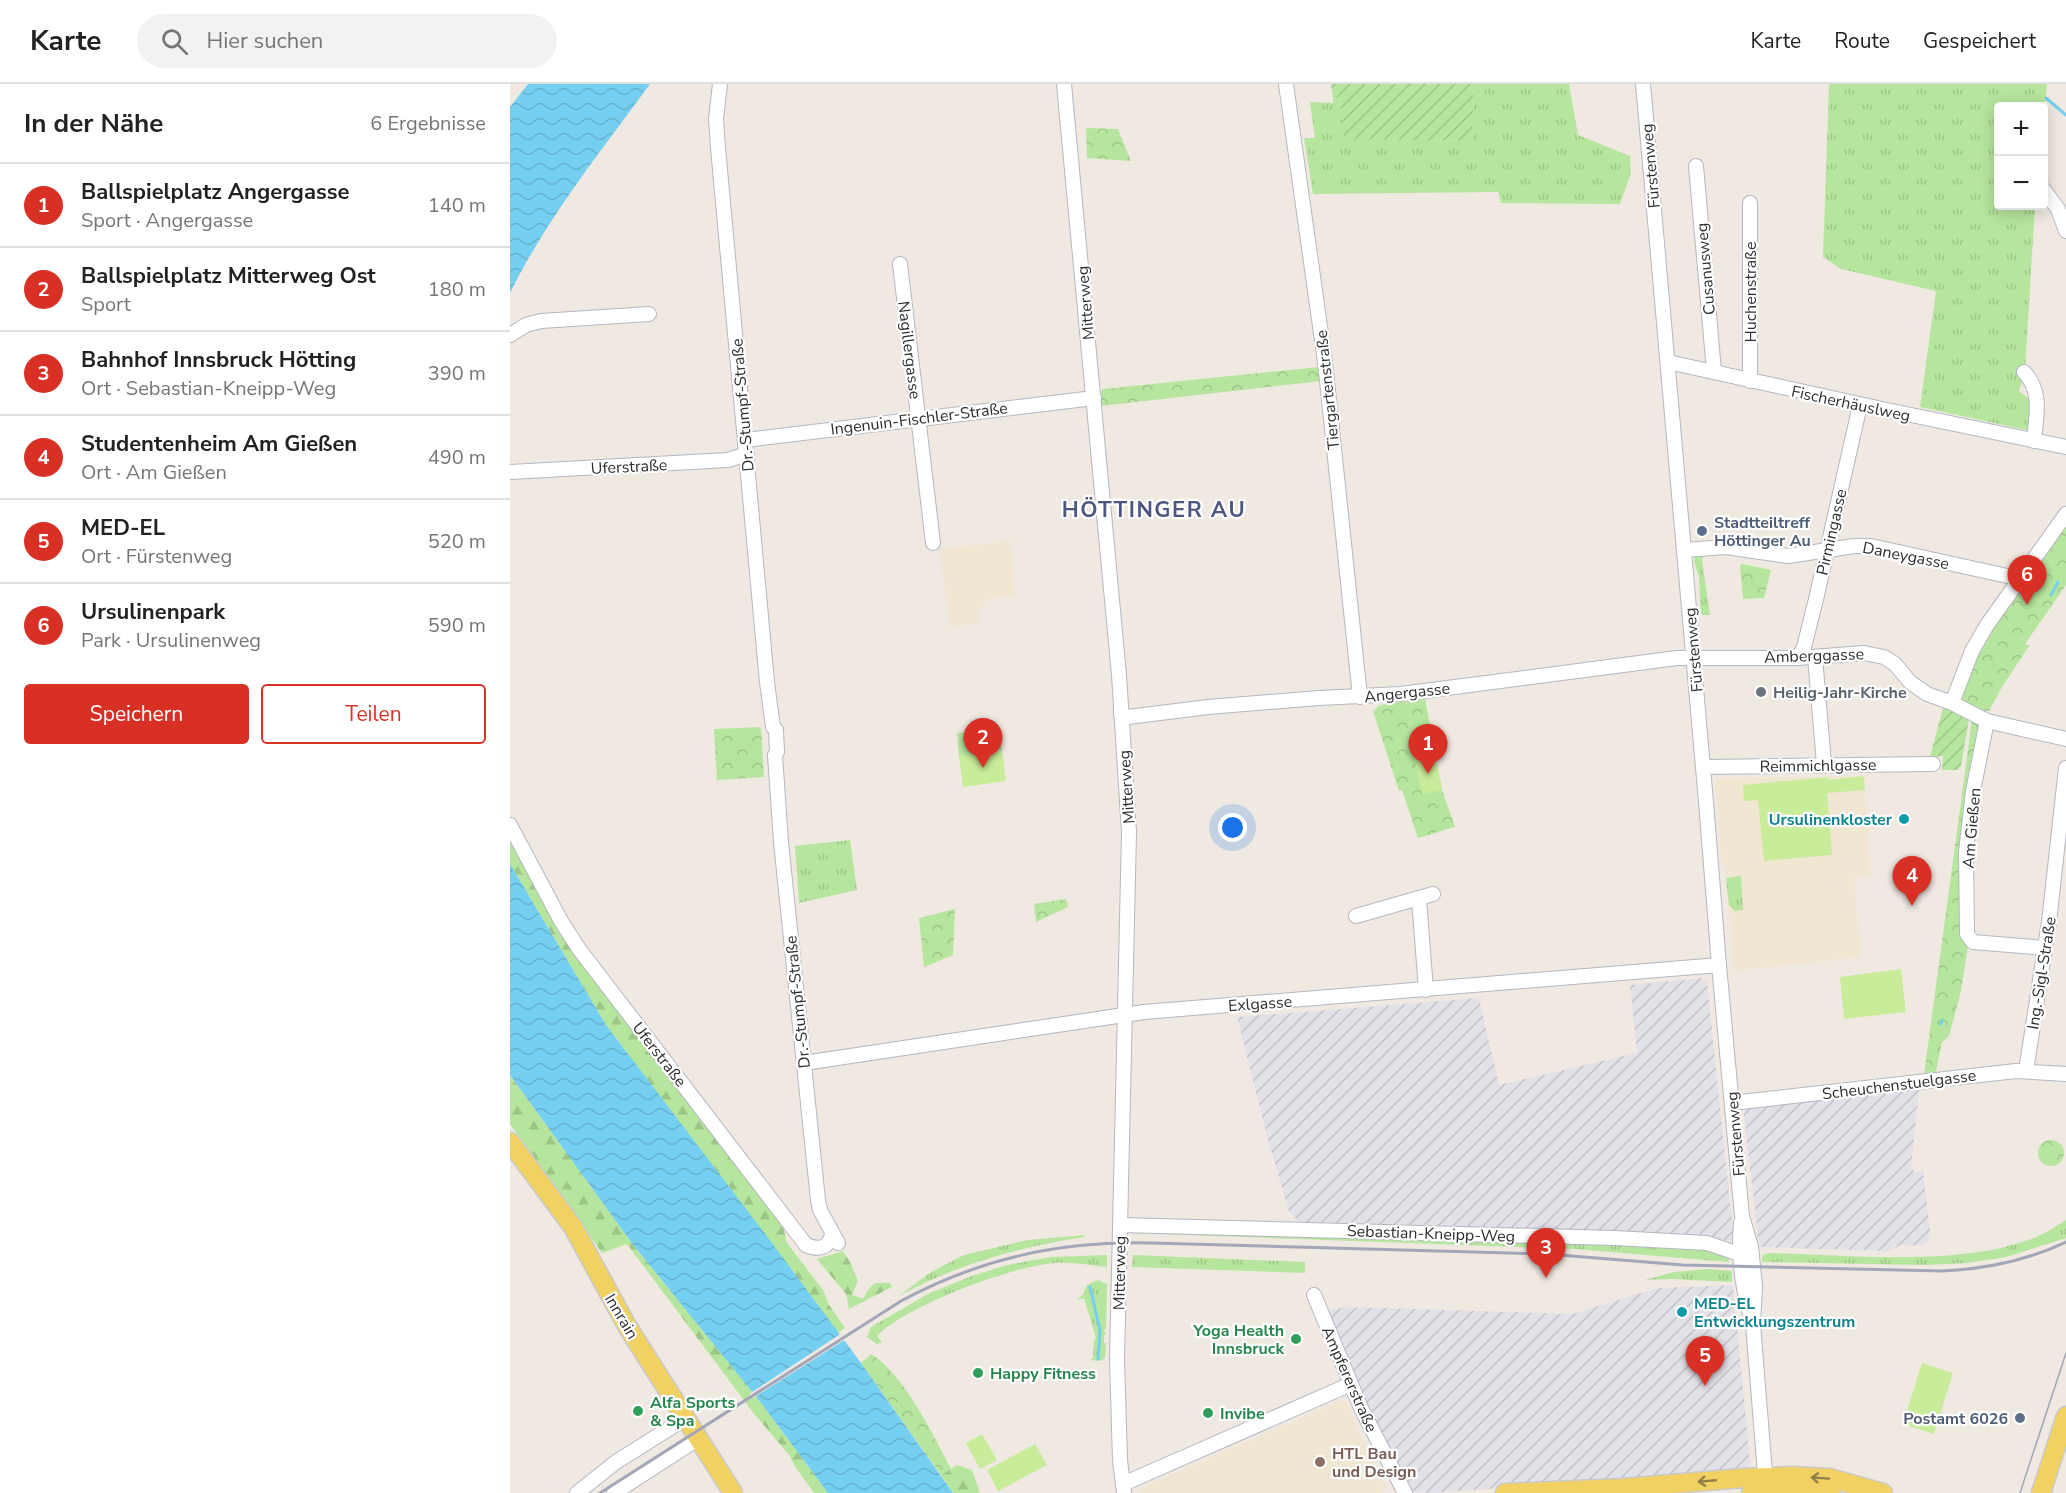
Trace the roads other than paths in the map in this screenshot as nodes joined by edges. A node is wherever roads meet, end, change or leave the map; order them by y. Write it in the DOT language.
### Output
graph roads {
  1 [pos="720,84"];
  2 [pos="1064,84"];
  3 [pos="1286,84"];
  4 [pos="1643,84"];
  5 [pos="1696,166"];
  6 [pos="2048,196"];
  7 [pos="1750,203"];
  8 [pos="2066,231"];
  9 [pos="900,264"];
  10 [pos="649,314"];
  11 [pos="510,335"];
  12 [pos="1668,362"];
  13 [pos="1714,371"];
  14 [pos="2024,372"];
  15 [pos="1750,381"];
  16 [pos="1094,398"];
  17 [pos="1860,405"];
  18 [pos="919,418"];
  19 [pos="2034,441"];
  20 [pos="746,447"];
  21 [pos="2066,447"];
  22 [pos="510,472"];
  23 [pos="2066,514"];
  24 [pos="933,543"];
  25 [pos="1828,549"];
  26 [pos="1684,550"];
  27 [pos="2021,579"];
  28 [pos="1693,657"];
  29 [pos="1815,657"];
  30 [pos="1798,658"];
  31 [pos="1360,697"];
  32 [pos="1952,703"];
  33 [pos="1121,714"];
  34 [pos="1987,721"];
  35 [pos="2066,739"];
  36 [pos="1824,764"];
  37 [pos="1934,764"];
  38 [pos="1703,767"];
  39 [pos="2066,768"];
  40 [pos="510,825"];
  41 [pos="1433,894"];
  42 [pos="1419,899"];
  43 [pos="1356,916"];
  44 [pos="2045,948"];
  45 [pos="1719,965"];
  46 [pos="1426,990"];
  47 [pos="1125,1015"];
  48 [pos="804,1063"];
  49 [pos="2026,1071"];
  50 [pos="2066,1074"];
  51 [pos="1732,1103"];
  52 [pos="510,1142"];
  53 [pos="1742,1216"];
  54 [pos="1120,1225"];
  55 [pos="835,1239"];
  56 [pos="1739,1254"];
  57 [pos="1314,1295"];
  58 [pos="1753,1324"];
  59 [pos="1351,1384"];
  60 [pos="2066,1416"];
  61 [pos="686,1418"];
  62 [pos="699,1438"];
  63 [pos="2066,1450"];
  64 [pos="1766,1488"];
  65 [pos="1123,1489"];
  66 [pos="577,1493"];
  67 [pos="614,1493"];
  68 [pos="733,1493"];
  69 [pos="1404,1493"];
  70 [pos="1505,1493"];
  71 [pos="1751,1493"];
  72 [pos="1831,1493"];
  73 [pos="1883,1493"];
  74 [pos="2041,1493"];
  75 [pos="2053,1493"];
  1 -- 20 [label="street, Dr.-Stumpf-Straße"];
  2 -- 16 [label="street, Mitterweg"];
  3 -- 31 [label="street, Tiergartenstraße"];
  4 -- 12 [label="street, Fürstenweg"];
  5 -- 13 [label="street, Cusanusweg"];
  6 -- 8 [label="street"];
  7 -- 15 [label="street, Huchenstraße"];
  9 -- 18 [label="street, Nagillergasse"];
  10 -- 11 [label="street"];
  12 -- 13 [label="street, Fischerhäuslweg"];
  12 -- 26 [label="street, Fürstenweg"];
  13 -- 15 [label="street, Fischerhäuslweg"];
  14 -- 19 [label="street"];
  15 -- 17 [label="street, Fischerhäuslweg"];
  16 -- 18 [label="street, Ingenuin-Fischler-Straße"];
  16 -- 33 [label="street, Mitterweg"];
  17 -- 19 [label="street, Fischerhäuslweg"];
  17 -- 25 [label="street, Pirmingasse"];
  18 -- 20 [label="street, Ingenuin-Fischler-Straße"];
  18 -- 24 [label="street, Nagillergasse"];
  19 -- 21 [label="street, Fischerhäuslweg"];
  20 -- 22 [label="street, Uferstraße"];
  20 -- 48 [label="street, Dr.-Stumpf-Straße"];
  23 -- 27 [label="street"];
  25 -- 26 [label="street, Daneygasse"];
  25 -- 27 [label="street, Daneygasse"];
  25 -- 30 [label="street, Pirmingasse"];
  26 -- 28 [label="street, Fürstenweg"];
  27 -- 32 [label="street"];
  28 -- 30 [label="street, Amberggasse"];
  28 -- 31 [label="street, Angergasse"];
  28 -- 38 [label="street, Fürstenweg"];
  29 -- 30 [label="street, Amberggasse"];
  29 -- 32 [label="street, Amberggasse"];
  29 -- 36 [label="street"];
  31 -- 33 [label="street, Angergasse"];
  32 -- 34 [label="street, Amberggasse"];
  33 -- 47 [label="street, Mitterweg"];
  34 -- 35 [label="street"];
  34 -- 44 [label="street, Am Gießen"];
  36 -- 37 [label="street, Reimmichlgasse"];
  36 -- 38 [label="street, Reimmichlgasse"];
  38 -- 45 [label="street, Fürstenweg"];
  39 -- 44 [label="street, Ing.-Sigl-Straße"];
  40 -- 55 [label="street, Uferstraße"];
  41 -- 42 [label="street"];
  42 -- 43 [label="street"];
  42 -- 46 [label="street"];
  44 -- 49 [label="street, Ing.-Sigl-Straße"];
  45 -- 46 [label="street, Exlgasse"];
  45 -- 51 [label="street, Fürstenweg"];
  46 -- 47 [label="street, Exlgasse"];
  47 -- 48 [label="street, Exlgasse"];
  47 -- 54 [label="street, Mitterweg"];
  48 -- 55 [label="street, Dr.-Stumpf-Straße"];
  49 -- 50 [label="street, Scheuchenstuelgasse"];
  49 -- 51 [label="street, Scheuchenstuelgasse"];
  51 -- 53 [label="street, Fürstenweg"];
  52 -- 61 [label="main road, Innrain"];
  53 -- 56 [label="street, Fürstenweg"];
  53 -- 58 [label="street, Fürstenweg"];
  54 -- 56 [label="street, Sebastian-Kneipp-Weg"];
  54 -- 65 [label="street, Mitterweg"];
  56 -- 58 [label="street, Fürstenweg"];
  57 -- 59 [label="street, Ampfererstraße"];
  58 -- 64 [label="street, Fürstenweg"];
  59 -- 65 [label="street"];
  59 -- 69 [label="street, Ampfererstraße"];
  60 -- 74 [label="main road"];
  61 -- 62 [label="main road, Innrain"];
  61 -- 66 [label="street"];
  62 -- 67 [label="street"];
  62 -- 68 [label="main road, Innrain"];
  63 -- 75 [label="main road"];
  64 -- 70 [label="main road, one-way"];
  64 -- 71 [label="main road"];
  64 -- 72 [label="main road"];
  73 -- 64 [label="main road, one-way"];
}
